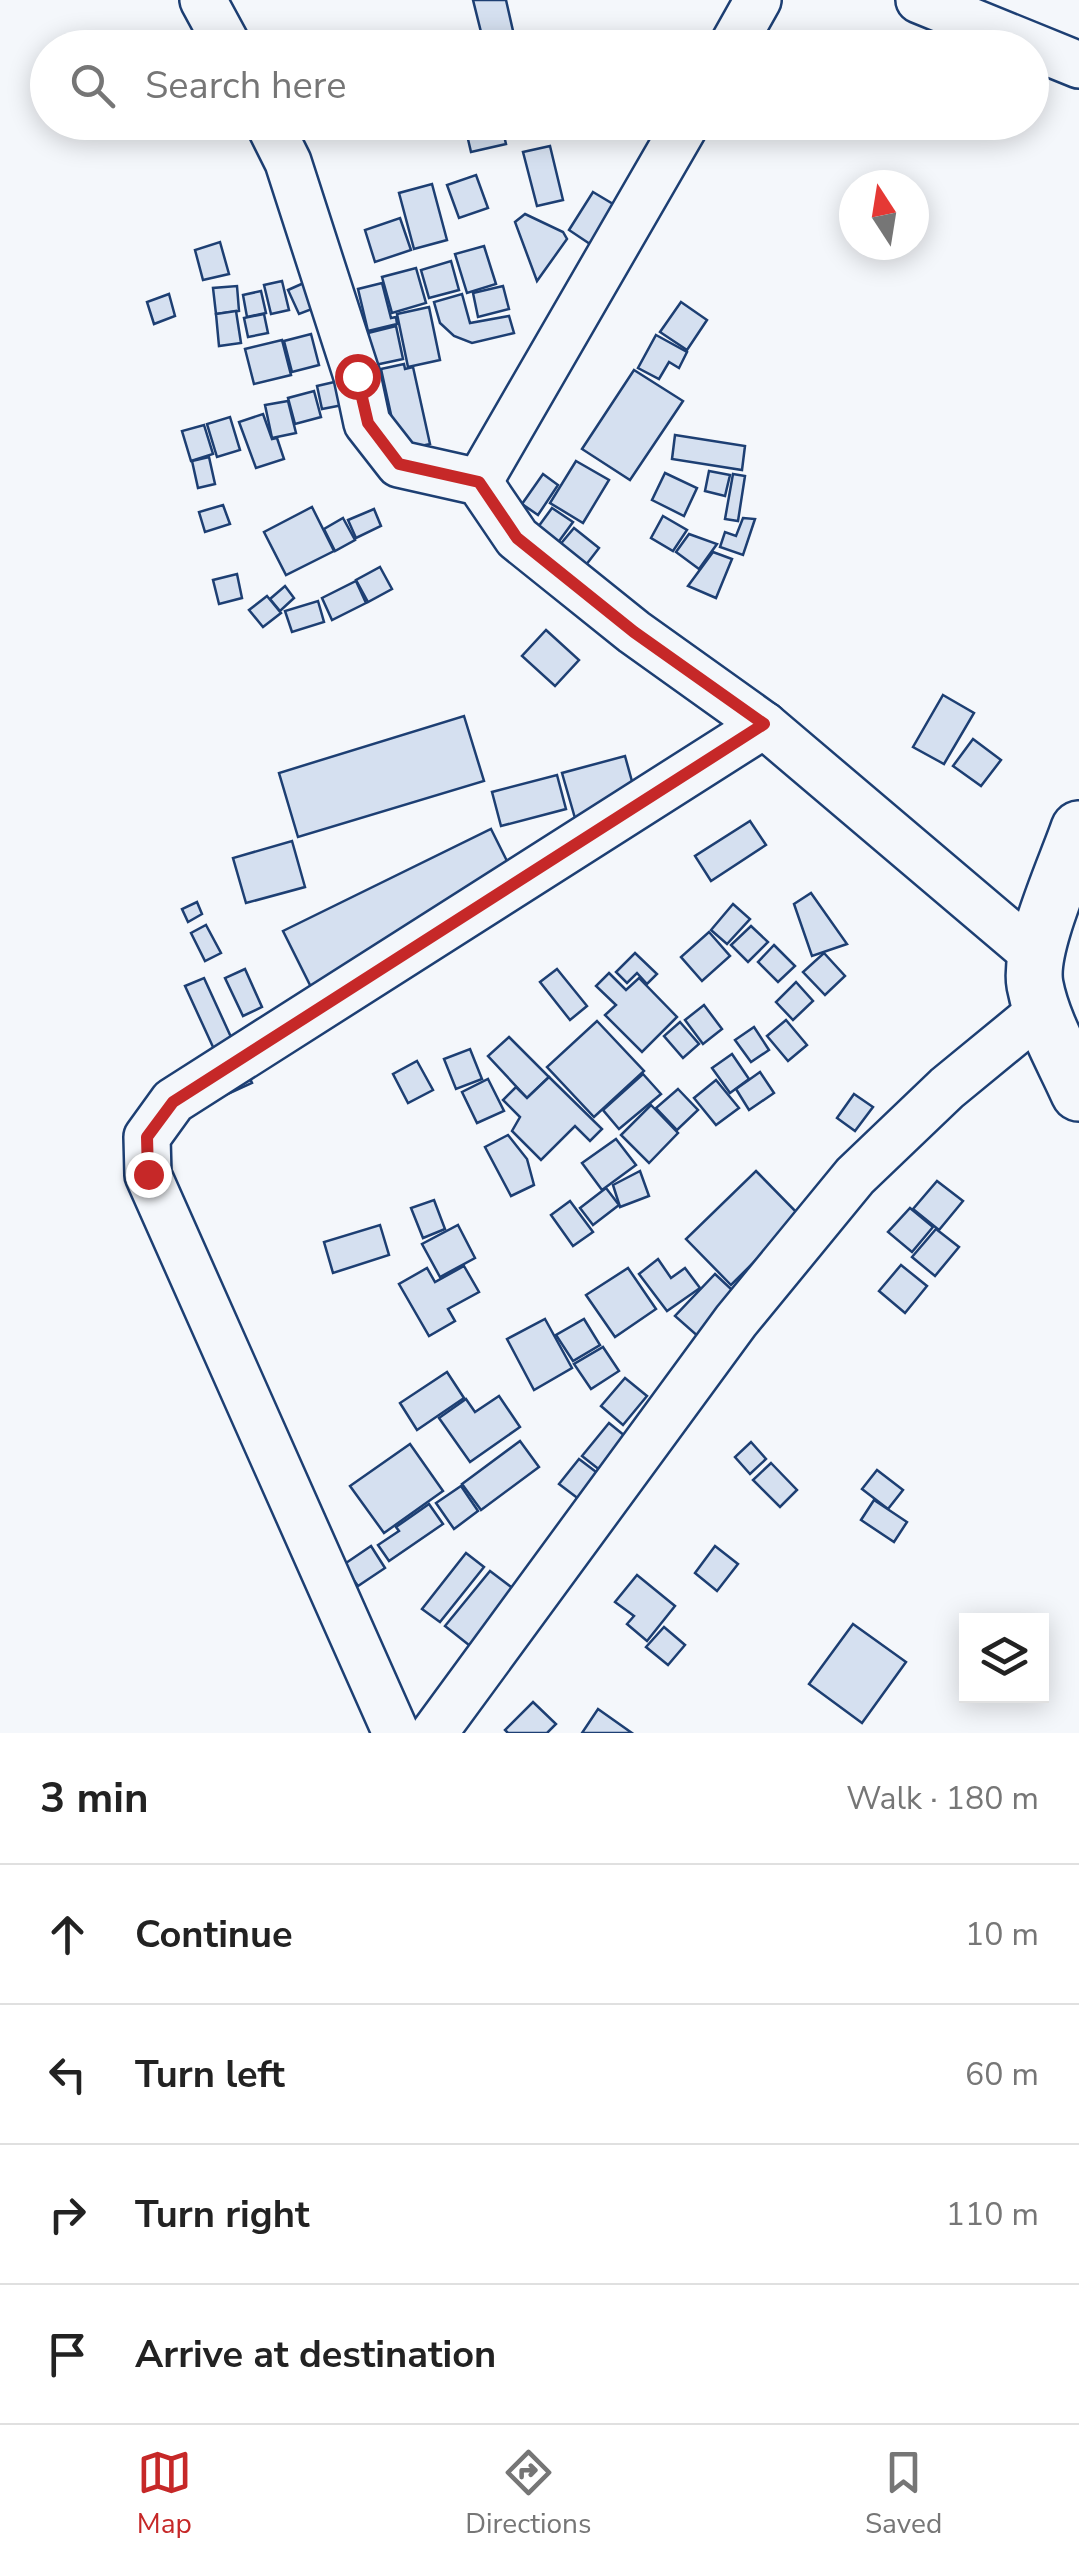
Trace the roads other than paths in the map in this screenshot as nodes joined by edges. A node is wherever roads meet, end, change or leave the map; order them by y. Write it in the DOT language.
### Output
graph roads {
  1 [pos="204,0"];
  2 [pos="758,0"];
  3 [pos="919,0"];
  4 [pos="219,30"];
  5 [pos="741,30"];
  6 [pos="993,30"];
  7 [pos="1049,53"];
  8 [pos="1079,65"];
  9 [pos="277,140"];
  10 [pos="677,140"];
  11 [pos="479,482"];
  12 [pos="764,724"];
  13 [pos="1079,829"];
  14 [pos="1035,955"];
  15 [pos="1042,1010"];
  16 [pos="1079,1093"];
  17 [pos="396,1733"];
  18 [pos="434,1733"];
  1 -- 4 [label="street"];
  2 -- 5 [label="street"];
  3 -- 6 [label="street"];
  7 -- 8 [label="street"];
  9 -- 11 [label="street"];
  10 -- 11 [label="street"];
  11 -- 12 [label="street"];
  12 -- 14 [label="street"];
  12 -- 17 [label="street"];
  13 -- 14 [label="street"];
  14 -- 15 [label="street"];
  15 -- 16 [label="street"];
  15 -- 18 [label="street"];
}
